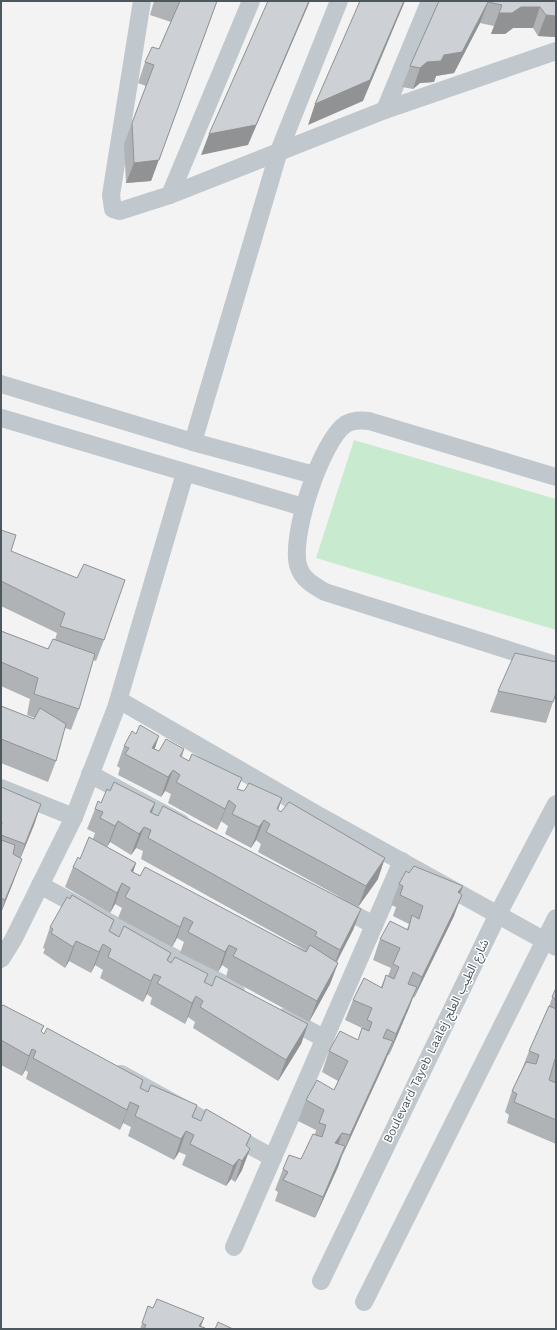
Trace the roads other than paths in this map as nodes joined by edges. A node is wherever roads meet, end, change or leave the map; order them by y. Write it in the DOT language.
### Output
graph roads {
  1 [pos="142,1"];
  2 [pos="251,1"];
  3 [pos="339,1"];
  4 [pos="430,1"];
  5 [pos="556,51"];
  6 [pos="385,110"];
  7 [pos="279,151"];
  8 [pos="170,195"];
  9 [pos="1,384"];
  10 [pos="1,418"];
  11 [pos="193,442"];
  12 [pos="184,473"];
  13 [pos="314,474"];
  14 [pos="556,477"];
  15 [pos="304,507"];
  16 [pos="556,665"];
  17 [pos="119,700"];
  18 [pos="90,774"];
  19 [pos="1,788"];
  20 [pos="556,804"];
  21 [pos="74,817"];
  22 [pos="194,830"];
  23 [pos="402,861"];
  24 [pos="40,885"];
  25 [pos="318,896"];
  26 [pos="498,914"];
  27 [pos="556,918"];
  28 [pos="374,925"];
  29 [pos="550,943"];
  30 [pos="1,960"];
  31 [pos="248,997"];
  32 [pos="269,1009"];
  33 [pos="325,1039"];
  34 [pos="106,1066"];
  35 [pos="273,1158"];
  36 [pos="234,1247"];
  37 [pos="321,1281"];
  38 [pos="364,1302"];
  1 -- 8 [label="street"];
  2 -- 8 [label="street"];
  3 -- 7 [label="street"];
  4 -- 6 [label="street"];
  5 -- 6 [label="street"];
  6 -- 7 [label="street"];
  7 -- 8 [label="street"];
  7 -- 11 [label="street"];
  9 -- 11 [label="street"];
  10 -- 12 [label="street"];
  11 -- 13 [label="street"];
  12 -- 15 [label="street"];
  12 -- 17 [label="street"];
  13 -- 14 [label="street"];
  13 -- 15 [label="street"];
  15 -- 16 [label="street"];
  17 -- 18 [label="street"];
  17 -- 23 [label="street"];
  18 -- 21 [label="street"];
  18 -- 22 [label="street"];
  19 -- 21 [label="street"];
  20 -- 26 [label="street, Boulevard Tayeb Laalej شارع الطيب العلج"];
  21 -- 24 [label="street"];
  23 -- 26 [label="street"];
  23 -- 28 [label="street"];
  24 -- 30 [label="street"];
  24 -- 31 [label="street"];
  25 -- 28 [label="street"];
  26 -- 29 [label="street"];
  26 -- 37 [label="street, Boulevard Tayeb Laalej شارع الطيب العلج"];
  27 -- 29 [label="street"];
  28 -- 33 [label="street"];
  29 -- 38 [label="street"];
  32 -- 33 [label="street"];
  33 -- 35 [label="street"];
  34 -- 35 [label="street"];
  35 -- 36 [label="street"];
}
